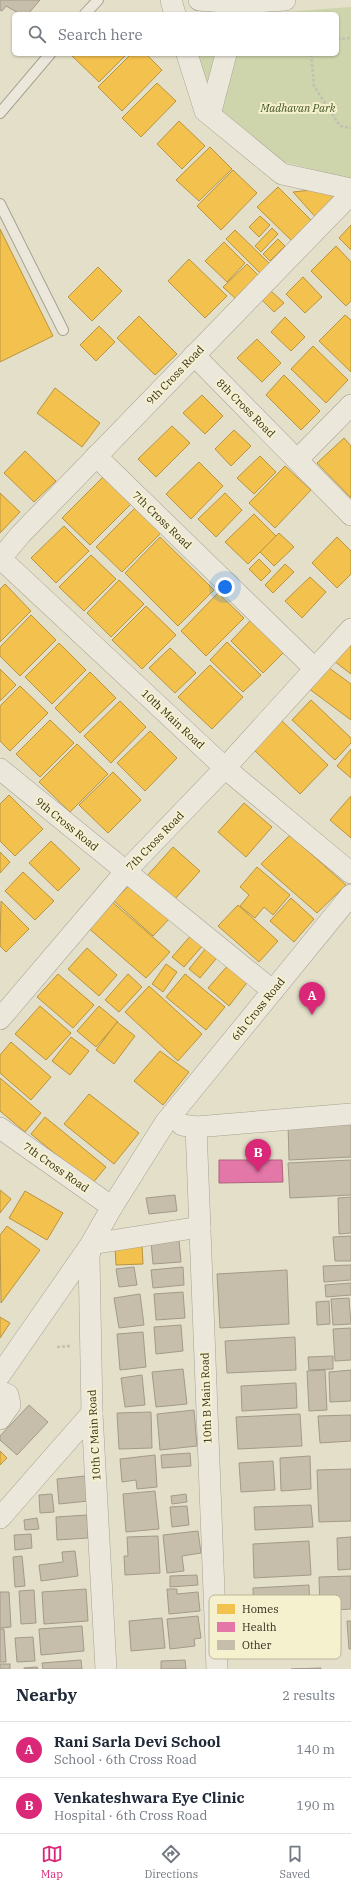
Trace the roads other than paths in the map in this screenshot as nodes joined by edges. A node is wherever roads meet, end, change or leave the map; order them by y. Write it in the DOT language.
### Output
graph roads {
  1 [pos="98,0"];
  2 [pos="171,0"];
  3 [pos="199,0"];
  4 [pos="285,0"];
  5 [pos="237,6"];
  6 [pos="87,12"];
  7 [pos="174,12"];
  8 [pos="48,56"];
  9 [pos="188,56"];
  10 [pos="225,56"];
  11 [pos="0,113"];
  12 [pos="210,115"];
  13 [pos="351,189"];
  14 [pos="351,194"];
  15 [pos="0,204"];
  16 [pos="63,330"];
  17 [pos="194,355"];
  18 [pos="351,405"];
  19 [pos="96,456"];
  20 [pos="297,460"];
  21 [pos="351,515"];
  22 [pos="0,558"];
  23 [pos="351,629"];
  24 [pos="314,668"];
  25 [pos="225,768"];
  26 [pos="3,778"];
  27 [pos="126,871"];
  28 [pos="351,873"];
  29 [pos="351,895"];
  30 [pos="273,991"];
  31 [pos="0,1019"];
  32 [pos="351,1114"];
  33 [pos="166,1123"];
  34 [pos="196,1126"];
  35 [pos="0,1128"];
  36 [pos="112,1207"];
  37 [pos="200,1227"];
  38 [pos="91,1244"];
  39 [pos="0,1375"];
  40 [pos="0,1391"];
  41 [pos="92,1413"];
  42 [pos="0,1418"];
  43 [pos="0,1518"];
  44 [pos="214,1595"];
  45 [pos="217,1659"];
  46 [pos="106,1669"];
  47 [pos="217,1669"];
  1 -- 6 [label="lane"];
  2 -- 7 [label="street"];
  3 -- 5 [label="street"];
  4 -- 5 [label="street"];
  8 -- 11 [label="lane"];
  9 -- 12 [label="street"];
  10 -- 12 [label="street"];
  12 -- 13 [label="street"];
  14 -- 17 [label="street, 9th Cross Road"];
  15 -- 16 [label="lane"];
  17 -- 19 [label="street, 9th Cross Road"];
  17 -- 20 [label="street, 8th Cross Road"];
  18 -- 20 [label="street"];
  19 -- 22 [label="street, 9th Cross Road"];
  19 -- 24 [label="street, 7th Cross Road"];
  20 -- 21 [label="street, 8th Cross Road"];
  22 -- 25 [label="street, 10th Main Road"];
  23 -- 24 [label="street, 7th Cross Road"];
  24 -- 25 [label="street, 7th Cross Road"];
  25 -- 27 [label="street, 7th Cross Road"];
  25 -- 28 [label="street, 10th Main Road"];
  26 -- 27 [label="street, 9th Cross Road"];
  27 -- 30 [label="street, 9th Cross Road"];
  27 -- 31 [label="street, 7th Cross Road"];
  29 -- 30 [label="street, 6th Cross Road"];
  30 -- 33 [label="street, 6th Cross Road"];
  32 -- 34 [label="street"];
  33 -- 34 [label="street"];
  33 -- 36 [label="street, 6th Cross Road"];
  34 -- 37 [label="street, 10th B Main Road"];
  35 -- 36 [label="street, 7th Cross Road"];
  36 -- 38 [label="street, 10th C Main Road"];
  37 -- 38 [label="street"];
  37 -- 44 [label="street, 10th B Main Road"];
  38 -- 39 [label="street"];
  38 -- 41 [label="street, 10th C Main Road"];
  40 -- 42 [label="street"];
  41 -- 43 [label="street"];
  41 -- 46 [label="street, 10th C Main Road"];
  45 -- 47 [label="street, 10th B Main Road"];
}
